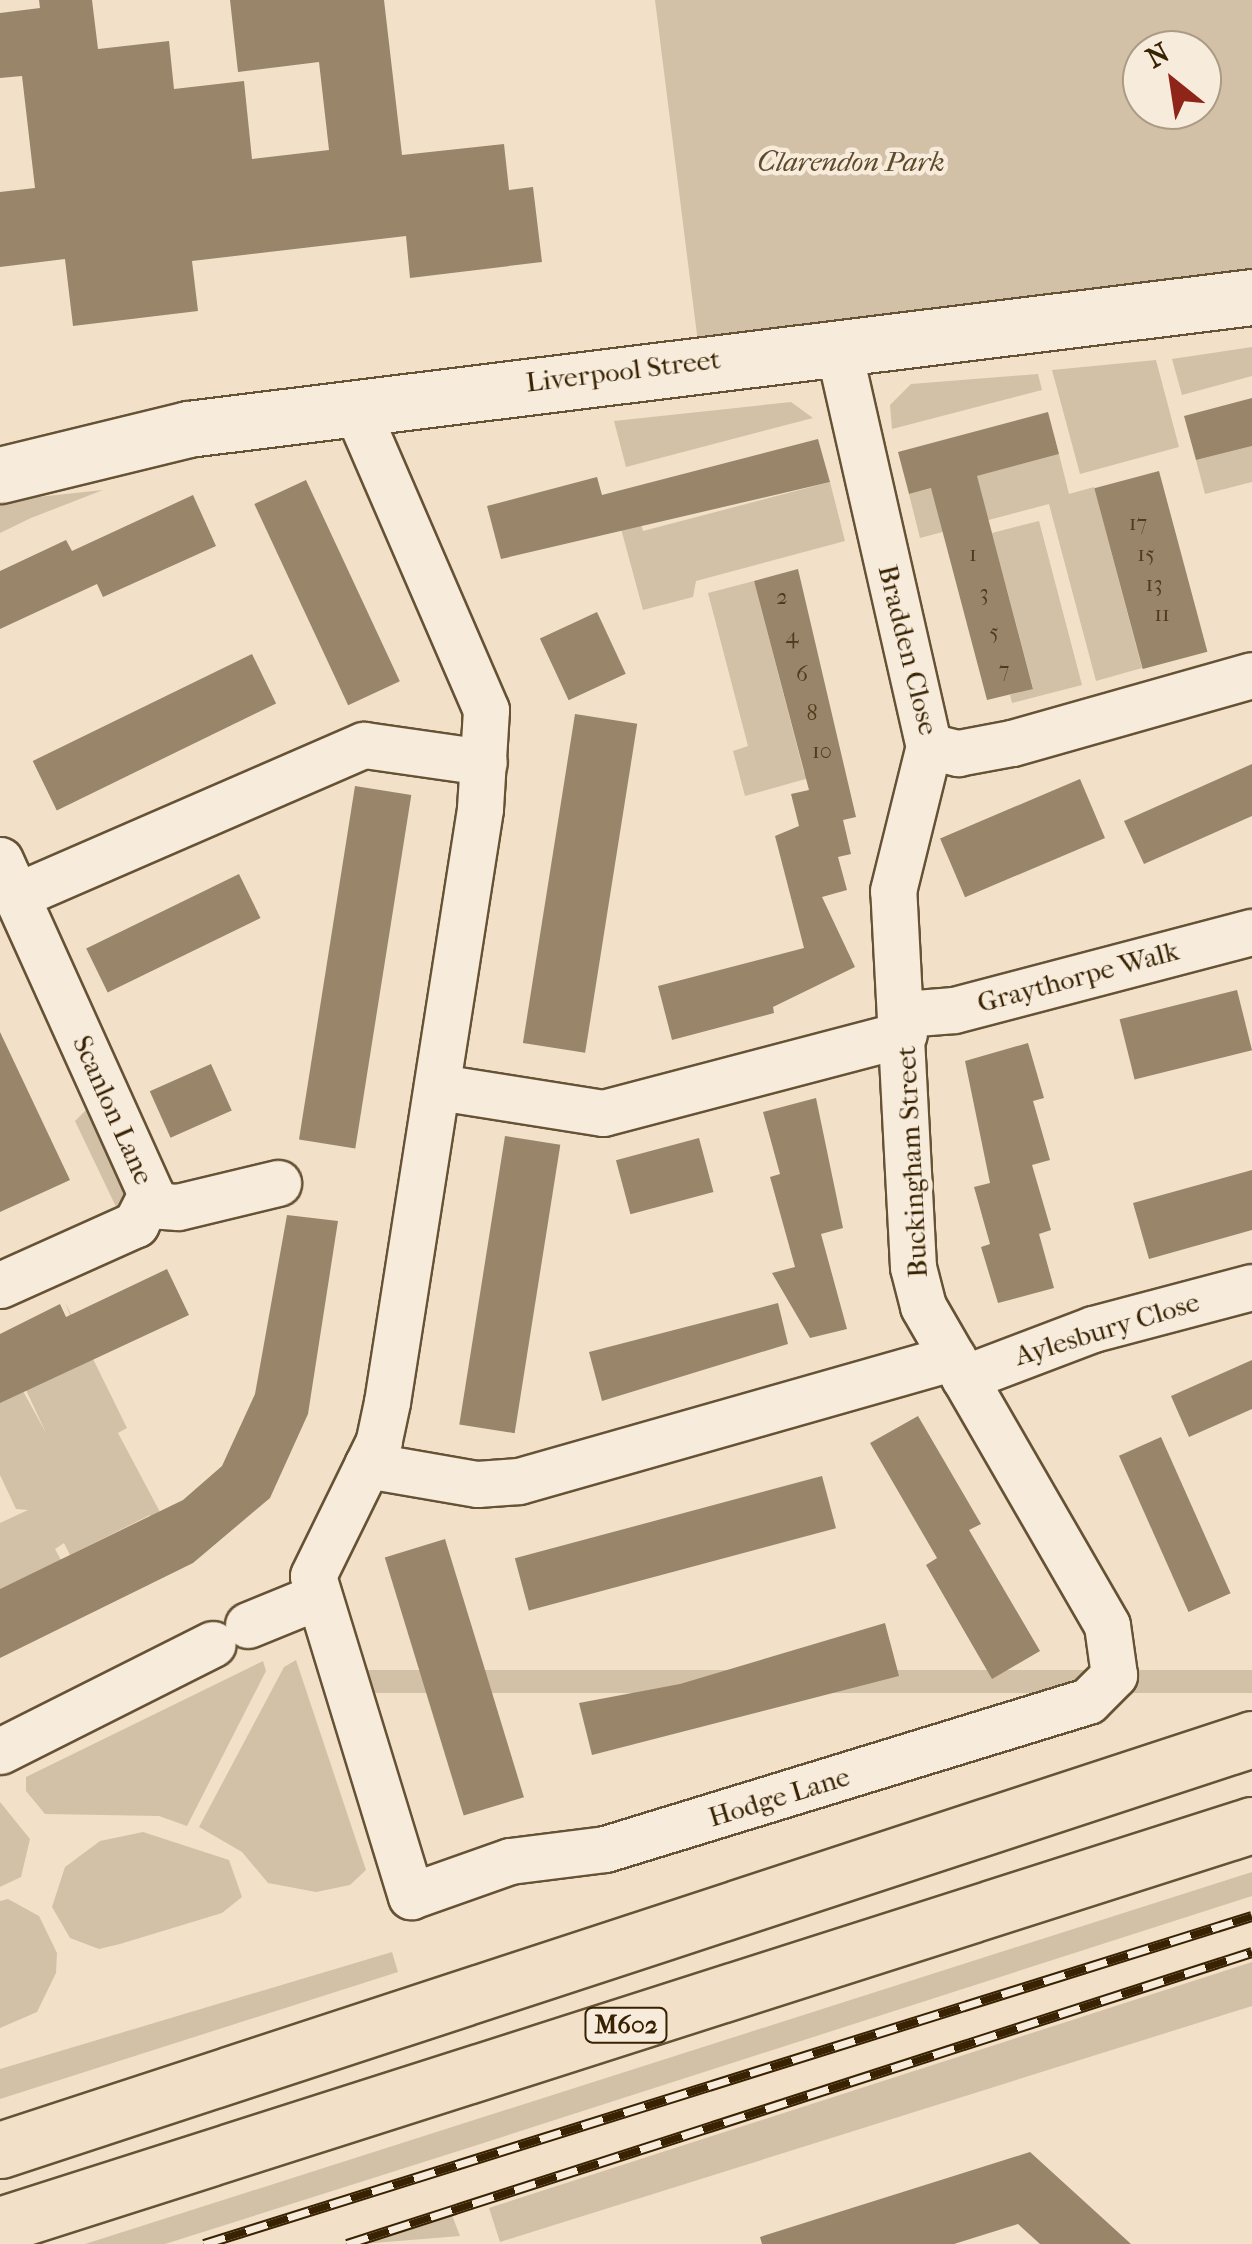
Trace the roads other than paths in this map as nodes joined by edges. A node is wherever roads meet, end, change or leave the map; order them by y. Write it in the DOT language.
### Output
graph roads {
  1 [pos="1252,297"];
  2 [pos="838,347"];
  3 [pos="355,407"];
  4 [pos="0,475"];
  5 [pos="1252,675"];
  6 [pos="929,746"];
  7 [pos="484,762"];
  8 [pos="8,878"];
  9 [pos="1252,932"];
  10 [pos="904,1024"];
  11 [pos="439,1087"];
  12 [pos="278,1184"];
  13 [pos="149,1205"];
  14 [pos="0,1285"];
  15 [pos="1252,1287"];
  16 [pos="958,1368"];
  17 [pos="367,1464"];
  18 [pos="314,1598"];
  19 [pos="1112,1654"];
  20 [pos="1252,1739"];
  21 [pos="0,1751"];
  22 [pos="1252,1825"];
  23 [pos="0,2150"];
  24 [pos="0,2225"];
  1 -- 2 [label="street, Liverpool Street"];
  2 -- 3 [label="street, Liverpool Street"];
  2 -- 6 [label="street, Bradden Close"];
  3 -- 4 [label="street, Liverpool Street"];
  3 -- 7 [label="street"];
  5 -- 6 [label="street, Bradden Close"];
  6 -- 10 [label="street, Buckingham Street"];
  7 -- 8 [label="street"];
  7 -- 11 [label="street"];
  8 -- 13 [label="street, Scanlon Lane"];
  9 -- 10 [label="street, Graythorpe Walk"];
  10 -- 11 [label="street, Graythorpe Walk"];
  10 -- 16 [label="street, Buckingham Street"];
  11 -- 17 [label="street"];
  12 -- 13 [label="street"];
  13 -- 14 [label="street, Scanlon Lane"];
  15 -- 16 [label="street, Aylesbury Close"];
  16 -- 17 [label="street, Aylesbury Close"];
  16 -- 19 [label="street, Buckingham Street"];
  17 -- 18 [label="street"];
  18 -- 19 [label="street, Hodge Lane"];
  18 -- 21 [label="street"];
  20 -- 23 [label="highway"];
  22 -- 24 [label="highway, M602"];
}
